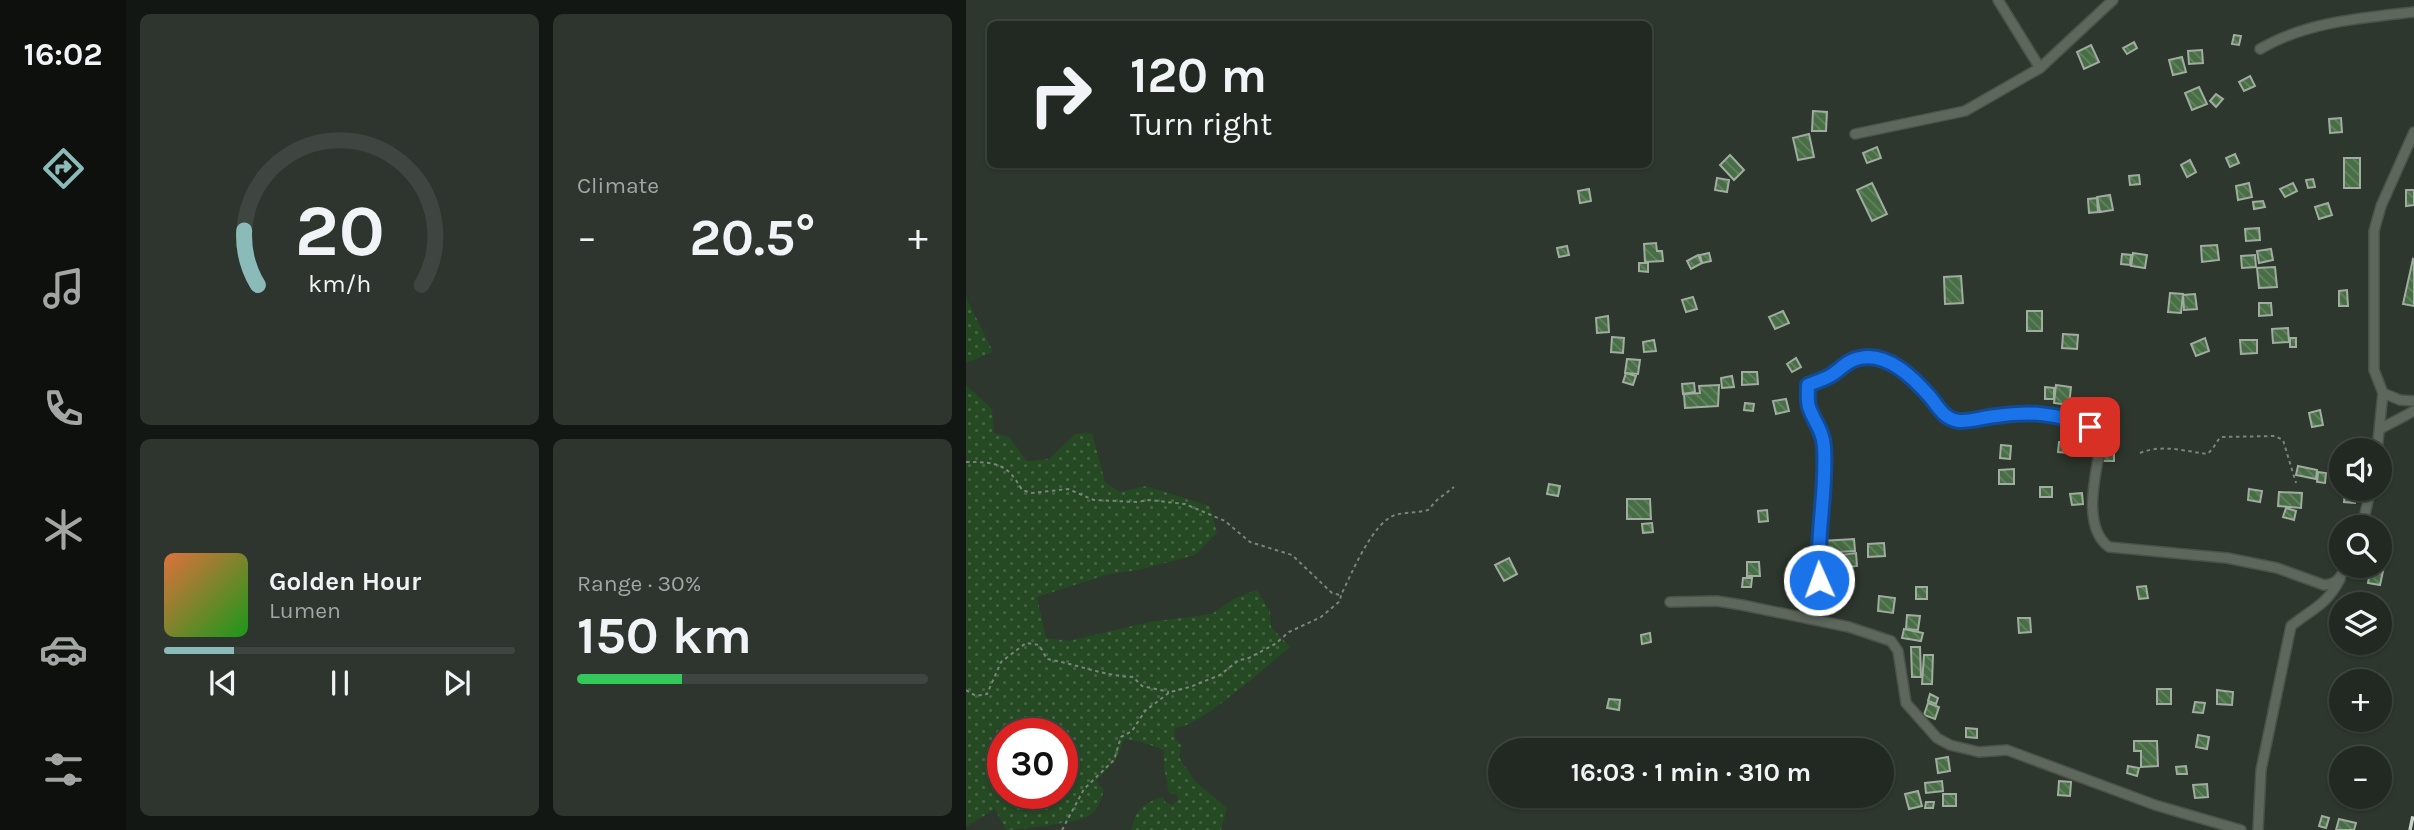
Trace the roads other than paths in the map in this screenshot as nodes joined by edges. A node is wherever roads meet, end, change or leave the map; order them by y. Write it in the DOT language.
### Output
graph roads {
  1 [pos="1998,0"];
  2 [pos="2113,0"];
  3 [pos="2414,12"];
  4 [pos="2260,49"];
  5 [pos="2040,68"];
  6 [pos="2414,132"];
  7 [pos="1854,134"];
  8 [pos="2383,393"];
  9 [pos="2414,401"];
  10 [pos="2414,411"];
  11 [pos="2379,429"];
  12 [pos="2378,438"];
  13 [pos="2340,579"];
  14 [pos="1670,602"];
  15 [pos="1818,620"];
  16 [pos="2241,830"];
  17 [pos="2258,830"];
  1 -- 5 [label="street"];
  2 -- 5 [label="street"];
  3 -- 4 [label="street"];
  5 -- 7 [label="street"];
  6 -- 8 [label="street"];
  8 -- 9 [label="street"];
  8 -- 11 [label="street"];
  10 -- 11 [label="street"];
  11 -- 12 [label="street"];
  13 -- 15 [label="street"];
  13 -- 17 [label="street"];
  14 -- 15 [label="street"];
  15 -- 16 [label="street"];
}
